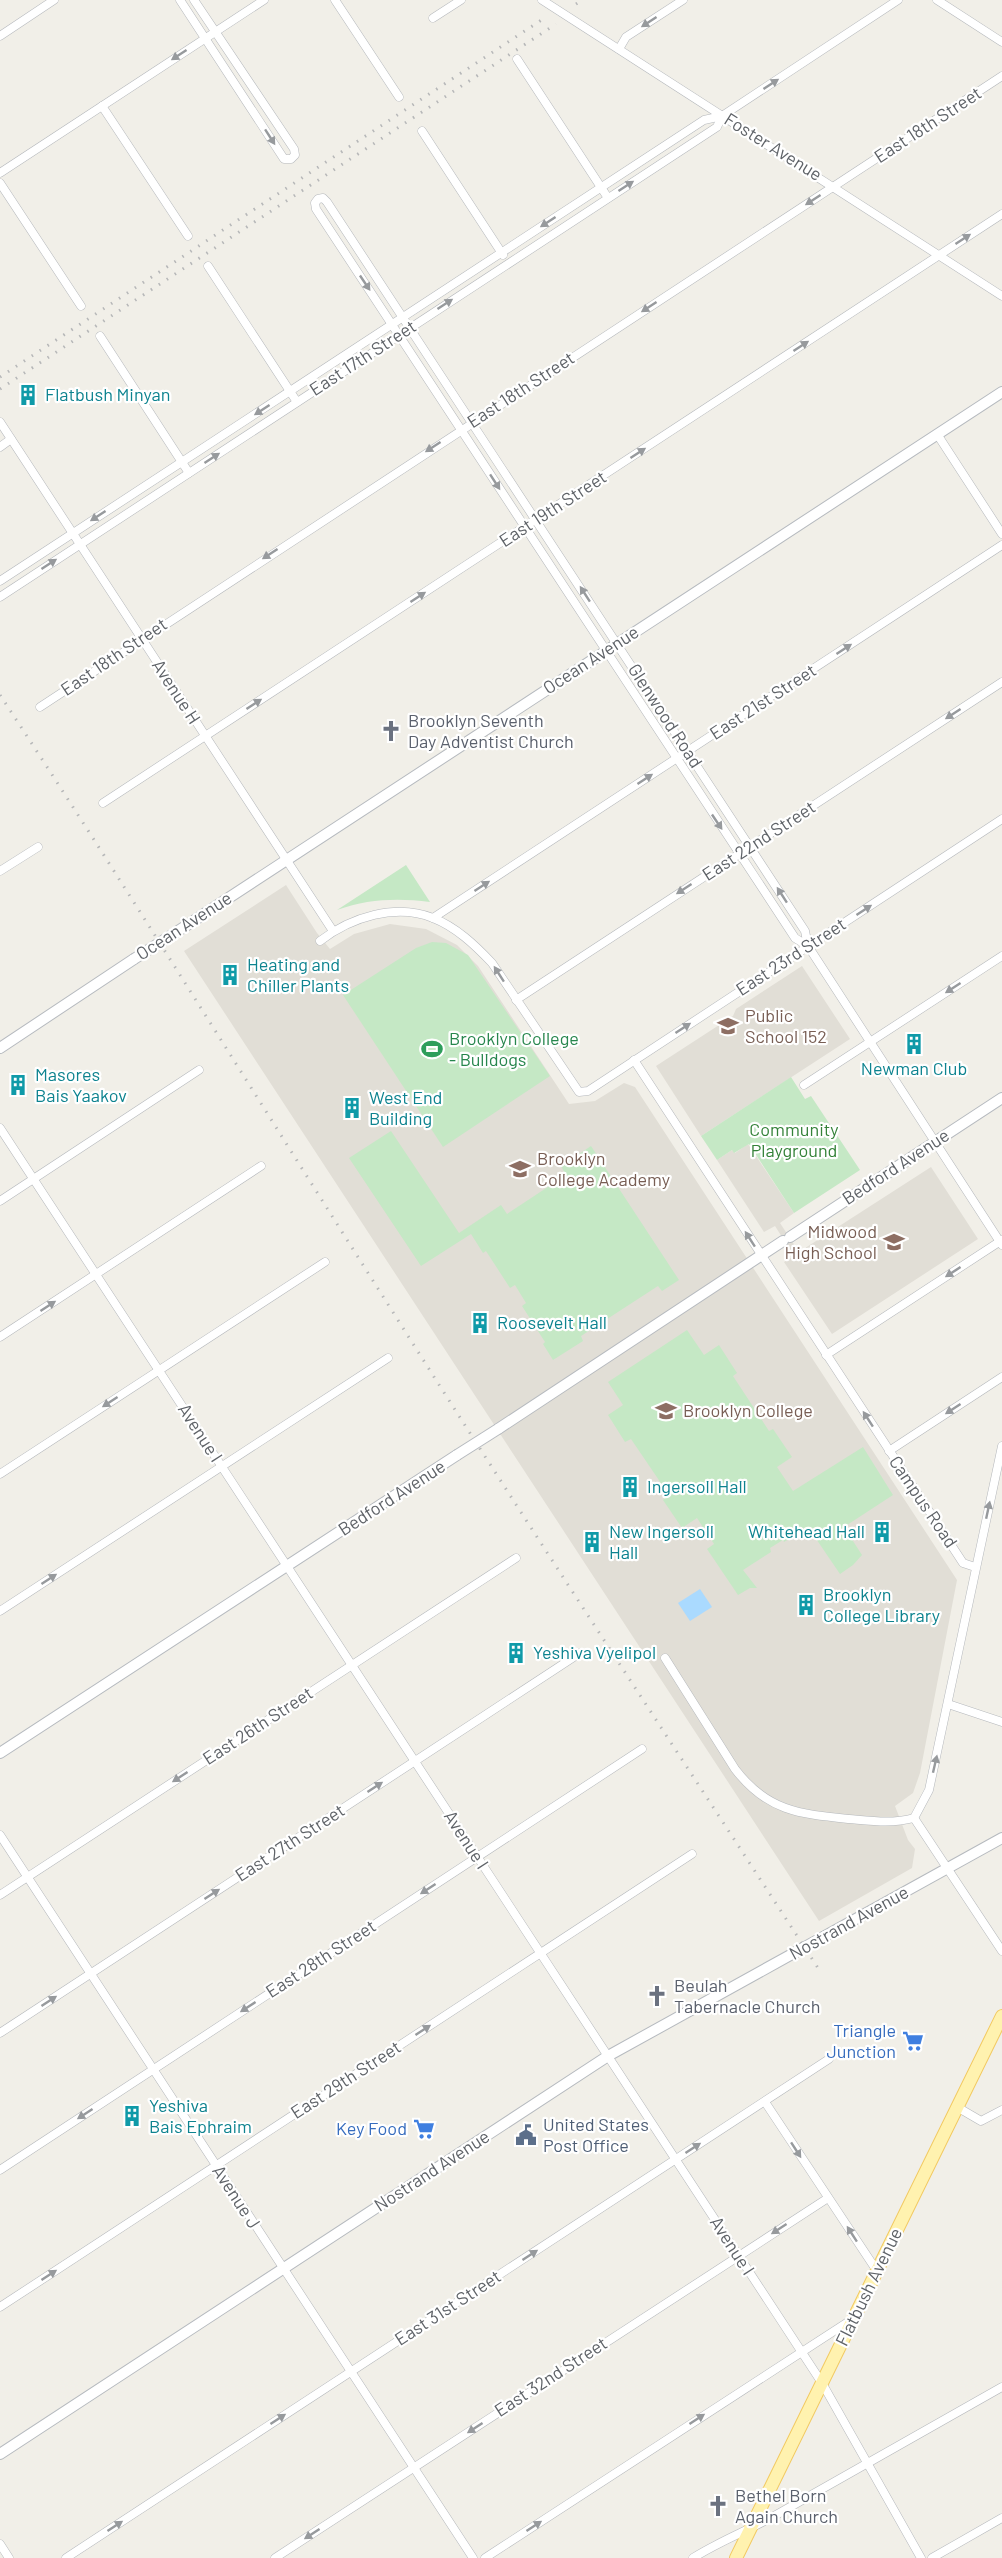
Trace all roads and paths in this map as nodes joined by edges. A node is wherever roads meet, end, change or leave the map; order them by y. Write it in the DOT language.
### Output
graph roads {
  1 [pos="54,0"];
  2 [pos="180,0"];
  3 [pos="194,0"];
  4 [pos="264,0"];
  5 [pos="335,0"];
  6 [pos="461,0"];
  7 [pos="543,0"];
  8 [pos="683,0"];
  9 [pos="898,0"];
  10 [pos="937,0"];
  11 [pos="434,18"];
  12 [pos="215,32"];
  13 [pos="0,36"];
  14 [pos="205,38"];
  15 [pos="1002,42"];
  16 [pos="619,49"];
  17 [pos="517,59"];
  18 [pos="1002,76"];
  19 [pos="399,97"];
  20 [pos="261,101"];
  21 [pos="102,106"];
  22 [pos="251,108"];
  23 [pos="722,116"];
  24 [pos="422,131"];
  25 [pos="0,173"];
  26 [pos="0,183"];
  27 [pos="834,186"];
  28 [pos="602,187"];
  29 [pos="608,198"];
  30 [pos="1002,214"];
  31 [pos="188,236"];
  32 [pos="357,247"];
  33 [pos="502,253"];
  34 [pos="939,255"];
  35 [pos="347,256"];
  36 [pos="508,263"];
  37 [pos="208,266"];
  38 [pos="1002,296"];
  39 [pos="81,306"];
  40 [pos="403,317"];
  41 [pos="392,324"];
  42 [pos="410,328"];
  43 [pos="399,335"];
  44 [pos="100,336"];
  45 [pos="290,391"];
  46 [pos="1002,392"];
  47 [pos="297,402"];
  48 [pos="0,422"];
  49 [pos="472,422"];
  50 [pos="460,429"];
  51 [pos="937,434"];
  52 [pos="11,440"];
  53 [pos="0,447"];
  54 [pos="182,462"];
  55 [pos="189,473"];
  56 [pos="536,520"];
  57 [pos="524,527"];
  58 [pos="73,533"];
  59 [pos="1002,534"];
  60 [pos="80,544"];
  61 [pos="1002,545"];
  62 [pos="0,581"];
  63 [pos="0,597"];
  64 [pos="142,639"];
  65 [pos="617,643"];
  66 [pos="604,650"];
  67 [pos="1002,682"];
  68 [pos="40,706"];
  69 [pos="206,736"];
  70 [pos="688,751"];
  71 [pos="675,759"];
  72 [pos="103,803"];
  73 [pos="1002,819"];
  74 [pos="750,846"];
  75 [pos="38,847"];
  76 [pos="739,854"];
  77 [pos="286,860"];
  78 [pos="0,871"];
  79 [pos="433,918"];
  80 [pos="333,931"];
  81 [pos="320,941"];
  82 [pos="808,946"];
  83 [pos="1002,956"];
  84 [pos="516,1000"];
  85 [pos="870,1042"];
  86 [pos="0,1048"];
  87 [pos="634,1060"];
  88 [pos="199,1071"];
  89 [pos="804,1085"];
  90 [pos="1002,1098"];
  91 [pos="0,1128"];
  92 [pos="935,1142"];
  93 [pos="261,1166"];
  94 [pos="33,1179"];
  95 [pos="0,1200"];
  96 [pos="1001,1242"];
  97 [pos="761,1256"];
  98 [pos="325,1262"];
  99 [pos="96,1275"];
  100 [pos="0,1337"];
  101 [pos="826,1355"];
  102 [pos="388,1358"];
  103 [pos="159,1370"];
  104 [pos="1002,1377"];
  105 [pos="1002,1446"];
  106 [pos="889,1451"];
  107 [pos="222,1466"];
  108 [pos="0,1474"];
  109 [pos="516,1558"];
  110 [pos="287,1566"];
  111 [pos="975,1567"];
  112 [pos="0,1611"];
  113 [pos="579,1653"];
  114 [pos="665,1658"];
  115 [pos="352,1665"];
  116 [pos="948,1704"];
  117 [pos="1002,1722"];
  118 [pos="642,1749"];
  119 [pos="0,1753"];
  120 [pos="415,1761"];
  121 [pos="914,1818"];
  122 [pos="0,1835"];
  123 [pos="1002,1838"];
  124 [pos="692,1854"];
  125 [pos="477,1857"];
  126 [pos="947,1869"];
  127 [pos="27,1877"];
  128 [pos="0,1895"];
  129 [pos="1002,1951"];
  130 [pos="540,1953"];
  131 [pos="90,1974"];
  132 [pos="1002,2016"];
  133 [pos="0,2033"];
  134 [pos="608,2056"];
  135 [pos="829,2059"];
  136 [pos="153,2069"];
  137 [pos="765,2102"];
  138 [pos="957,2107"];
  139 [pos="1002,2110"];
  140 [pos="675,2160"];
  141 [pos="216,2165"];
  142 [pos="0,2170"];
  143 [pos="828,2198"];
  144 [pos="738,2255"];
  145 [pos="283,2268"];
  146 [pos="877,2271"];
  147 [pos="0,2307"];
  148 [pos="853,2319"];
  149 [pos="801,2352"];
  150 [pos="351,2372"];
  151 [pos="822,2383"];
  152 [pos="1002,2387"];
  153 [pos="0,2454"];
  154 [pos="868,2464"];
  155 [pos="414,2468"];
  156 [pos="1002,2518"];
  157 [pos="750,2529"];
  158 [pos="0,2544"];
  159 [pos="9,2558"];
  160 [pos="66,2558"];
  161 [pos="275,2558"];
  162 [pos="473,2558"];
  163 [pos="485,2558"];
  164 [pos="693,2558"];
  165 [pos="736,2558"];
  166 [pos="921,2558"];
  167 [pos="932,2558"];
  1 -- 13 [label="street"];
  2 -- 14 [label="street"];
  3 -- 12 [label="street"];
  4 -- 12 [label="street"];
  5 -- 19 [label="street"];
  6 -- 11 [label="street"];
  7 -- 16 [label="street, Foster Avenue"];
  8 -- 16 [label="street, one-way"];
  23 -- 9 [label="street, East 17th Street, one-way"];
  10 -- 15 [label="street"];
  12 -- 14 [label="street"];
  12 -- 20 [label="street"];
  14 -- 21 [label="street, one-way"];
  14 -- 22 [label="street"];
  16 -- 23 [label="street, Foster Avenue"];
  17 -- 28 [label="street"];
  18 -- 27 [label="street, East 18th Street"];
  20 -- 22 [label="street"];
  22 -- 20 [label="street, one-way"];
  21 -- 25 [label="street"];
  21 -- 31 [label="street"];
  23 -- 27 [label="street, Foster Avenue"];
  23 -- 28 [label="street, East 17th Street"];
  29 -- 23 [label="street, East 17th Street, one-way"];
  24 -- 33 [label="street"];
  26 -- 39 [label="street"];
  27 -- 34 [label="street, Foster Avenue"];
  27 -- 49 [label="street, East 18th Street, one-way"];
  28 -- 29 [label="street"];
  28 -- 33 [label="street, East 17th Street, one-way"];
  29 -- 36 [label="street, East 17th Street"];
  34 -- 30 [label="street, East 19th Street, one-way"];
  32 -- 35 [label="street"];
  32 -- 35 [label="street, Glenwood Road"];
  32 -- 40 [label="street, Glenwood Road"];
  33 -- 36 [label="street"];
  33 -- 40 [label="street, East 17th Street"];
  34 -- 38 [label="street, Foster Avenue"];
  56 -- 34 [label="street, East 19th Street, one-way"];
  35 -- 41 [label="street, Glenwood Road, one-way"];
  42 -- 36 [label="street, East 17th Street, one-way"];
  37 -- 45 [label="street"];
  40 -- 41 [label="street, East 17th Street"];
  40 -- 42 [label="street, Glenwood Road"];
  41 -- 43 [label="street, Glenwood Road"];
  41 -- 45 [label="street, East 17th Street"];
  42 -- 43 [label="street, East 17th Street"];
  42 -- 49 [label="street, Glenwood Road"];
  43 -- 47 [label="street, East 17th Street"];
  43 -- 50 [label="street, Glenwood Road"];
  44 -- 54 [label="street"];
  45 -- 47 [label="street"];
  45 -- 54 [label="street, East 17th Street, one-way"];
  46 -- 51 [label="main road, Ocean Avenue"];
  55 -- 47 [label="street, East 17th Street, one-way"];
  48 -- 52 [label="street, Avenue H"];
  49 -- 50 [label="street, East 18th Street"];
  49 -- 56 [label="street, Glenwood Road"];
  50 -- 57 [label="street, Glenwood Road, one-way"];
  50 -- 64 [label="street, East 18th Street, one-way"];
  51 -- 59 [label="street"];
  51 -- 65 [label="main road, Ocean Avenue"];
  52 -- 53 [label="street"];
  52 -- 58 [label="street, Avenue H"];
  54 -- 55 [label="street"];
  54 -- 58 [label="street, East 17th Street, one-way"];
  55 -- 60 [label="street, East 17th Street"];
  56 -- 57 [label="street, East 19th Street"];
  65 -- 56 [label="street, Glenwood Road, one-way"];
  57 -- 66 [label="street, Glenwood Road"];
  69 -- 57 [label="street, East 19th Street, one-way"];
  58 -- 60 [label="street, Avenue H"];
  58 -- 62 [label="street, East 17th Street"];
  63 -- 60 [label="street, East 17th Street, one-way"];
  60 -- 64 [label="street, Avenue H"];
  70 -- 61 [label="street, East 21st Street, one-way"];
  64 -- 68 [label="street, East 18th Street"];
  64 -- 69 [label="street, Avenue H"];
  65 -- 66 [label="main road, Ocean Avenue"];
  65 -- 70 [label="street, Glenwood Road"];
  66 -- 71 [label="street, Glenwood Road"];
  66 -- 77 [label="main road, Ocean Avenue"];
  67 -- 74 [label="street, East 22nd Street, one-way"];
  69 -- 72 [label="street, East 19th Street"];
  69 -- 77 [label="street, Avenue H"];
  70 -- 71 [label="street, East 21st Street"];
  70 -- 74 [label="street, Glenwood Road"];
  71 -- 76 [label="street, Glenwood Road, one-way"];
  79 -- 71 [label="street, East 21st Street, one-way"];
  82 -- 73 [label="street, East 23rd Street, one-way"];
  74 -- 76 [label="street, East 22nd Street"];
  82 -- 74 [label="street, Glenwood Road, one-way"];
  75 -- 78 [label="street"];
  76 -- 82 [label="street, Glenwood Road"];
  76 -- 84 [label="street, East 22nd Street, one-way"];
  77 -- 80 [label="street, Avenue H"];
  77 -- 86 [label="main road, Ocean Avenue, bridge"];
  79 -- 80 [label="street"];
  84 -- 79 [label="street, one-way"];
  80 -- 81 [label="street"];
  82 -- 85 [label="street, Glenwood Road"];
  87 -- 82 [label="street, East 23rd Street, one-way"];
  83 -- 85 [label="street, one-way"];
  84 -- 87 [label="street, East 23rd Street"];
  85 -- 89 [label="street"];
  85 -- 92 [label="street, Glenwood Road"];
  97 -- 87 [label="street, Campus Road, one-way"];
  88 -- 94 [label="street"];
  90 -- 92 [label="main road, Bedford Avenue"];
  91 -- 94 [label="street, Avenue I"];
  92 -- 96 [label="street, Glenwood Road"];
  92 -- 97 [label="main road, Bedford Avenue"];
  93 -- 99 [label="street"];
  94 -- 95 [label="street"];
  94 -- 99 [label="street, Avenue I"];
  96 -- 101 [label="street, one-way"];
  97 -- 101 [label="street, Campus Road"];
  97 -- 110 [label="main road, Bedford Avenue, bridge"];
  98 -- 103 [label="street"];
  100 -- 99 [label="street, one-way"];
  99 -- 103 [label="street, Avenue I"];
  106 -- 101 [label="street, Campus Road, one-way"];
  102 -- 107 [label="street"];
  103 -- 107 [label="street, Avenue I"];
  103 -- 108 [label="street, one-way"];
  104 -- 106 [label="street, one-way"];
  111 -- 105 [label="street, one-way"];
  106 -- 111 [label="street, Campus Road"];
  107 -- 110 [label="street, Avenue I"];
  112 -- 107 [label="street, one-way"];
  109 -- 115 [label="street, East 26th Street"];
  110 -- 115 [label="street, Avenue I"];
  110 -- 119 [label="main road, Bedford Avenue"];
  111 -- 116 [label="street"];
  113 -- 120 [label="street, East 27th Street"];
  114 -- 121 [label="street"];
  115 -- 120 [label="street, Avenue I"];
  115 -- 127 [label="street, East 26th Street, one-way"];
  116 -- 117 [label="street"];
  121 -- 116 [label="street, one-way"];
  118 -- 125 [label="street, East 28th Street"];
  120 -- 125 [label="street, Avenue I"];
  131 -- 120 [label="street, East 27th Street, one-way"];
  121 -- 126 [label="street"];
  122 -- 127 [label="street, Avenue J"];
  123 -- 126 [label="main road, Nostrand Avenue"];
  124 -- 130 [label="street, East 29th Street"];
  125 -- 130 [label="street, Avenue I"];
  125 -- 136 [label="street, East 28th Street, one-way"];
  126 -- 129 [label="street"];
  126 -- 134 [label="main road, Nostrand Avenue, bridge"];
  127 -- 128 [label="street, East 26th Street"];
  127 -- 131 [label="street, Avenue J"];
  130 -- 134 [label="street, Avenue I"];
  141 -- 130 [label="street, East 29th Street, one-way"];
  133 -- 131 [label="street, East 27th Street, one-way"];
  131 -- 136 [label="street, Avenue J"];
  132 -- 138 [label="main road, Flatbush Avenue"];
  134 -- 140 [label="street, Avenue I"];
  134 -- 145 [label="main road, Nostrand Avenue"];
  135 -- 137 [label="street, East 31st Street"];
  136 -- 141 [label="street, Avenue J"];
  136 -- 142 [label="street, East 28th Street, one-way"];
  140 -- 137 [label="street, East 31st Street, one-way"];
  137 -- 143 [label="street, one-way"];
  138 -- 139 [label="street"];
  138 -- 146 [label="main road, Flatbush Avenue"];
  140 -- 144 [label="street, Avenue I"];
  150 -- 140 [label="street, East 31st Street, one-way"];
  141 -- 145 [label="street, Avenue J"];
  147 -- 141 [label="street, East 29th Street, one-way"];
  143 -- 144 [label="street, East 32nd Street, one-way"];
  146 -- 143 [label="street, one-way"];
  144 -- 149 [label="street, Avenue I"];
  144 -- 155 [label="street, East 32nd Street, one-way"];
  145 -- 150 [label="street, Avenue J"];
  145 -- 153 [label="main road, Nostrand Avenue"];
  146 -- 148 [label="main road, Flatbush Avenue"];
  148 -- 149 [label="street"];
  148 -- 151 [label="main road, Flatbush Avenue"];
  149 -- 151 [label="street, Avenue I"];
  163 -- 149 [label="street, one-way"];
  150 -- 155 [label="street, Avenue J"];
  160 -- 150 [label="street, East 31st Street, one-way"];
  151 -- 154 [label="street, Avenue I"];
  151 -- 157 [label="main road, Flatbush Avenue"];
  152 -- 154 [label="street"];
  154 -- 157 [label="street"];
  154 -- 166 [label="street, Avenue I"];
  155 -- 161 [label="street, East 32nd Street, one-way"];
  155 -- 162 [label="street, Avenue J"];
  156 -- 167 [label="street"];
  157 -- 164 [label="street"];
  157 -- 165 [label="main road, Flatbush Avenue"];
  158 -- 159 [label="street"];
}
